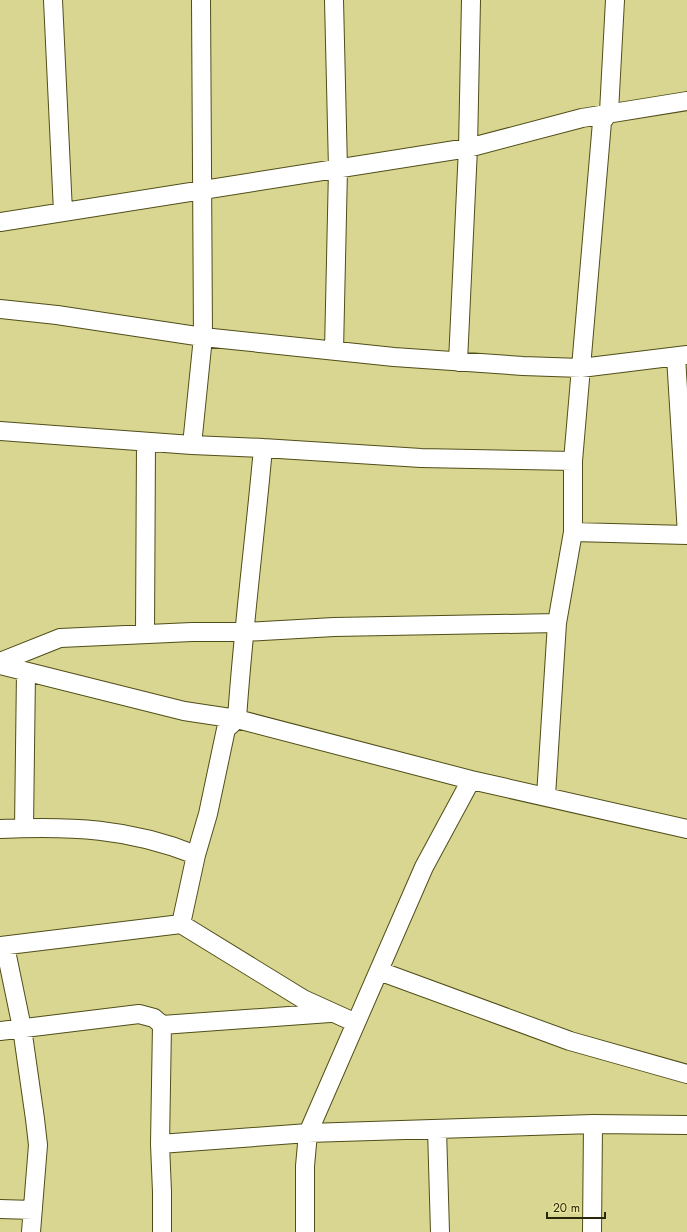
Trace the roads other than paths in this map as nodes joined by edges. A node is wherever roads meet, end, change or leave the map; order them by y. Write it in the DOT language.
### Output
graph roads {
  1 [pos="53,0"];
  2 [pos="201,0"];
  3 [pos="334,0"];
  4 [pos="471,0"];
  5 [pos="615,0"];
  6 [pos="687,101"];
  7 [pos="609,112"];
  8 [pos="468,148"];
  9 [pos="338,169"];
  10 [pos="203,189"];
  11 [pos="63,212"];
  12 [pos="0,222"];
  13 [pos="0,310"];
  14 [pos="203,338"];
  15 [pos="334,351"];
  16 [pos="682,356"];
  17 [pos="458,362"];
  18 [pos="581,368"];
  19 [pos="0,431"];
  20 [pos="146,442"];
  21 [pos="192,445"];
  22 [pos="263,448"];
  23 [pos="573,461"];
  24 [pos="573,532"];
  25 [pos="687,535"];
  26 [pos="557,623"];
  27 [pos="243,632"];
  28 [pos="145,634"];
  29 [pos="0,664"];
  30 [pos="26,672"];
  31 [pos="237,719"];
  32 [pos="471,780"];
  33 [pos="546,796"];
  34 [pos="24,828"];
  35 [pos="0,829"];
  36 [pos="687,829"];
  37 [pos="196,855"];
  38 [pos="181,924"];
  39 [pos="3,946"];
  40 [pos="379,971"];
  41 [pos="331,1013"];
  42 [pos="356,1023"];
  43 [pos="162,1025"];
  44 [pos="22,1028"];
  45 [pos="0,1031"];
  46 [pos="687,1074"];
  47 [pos="593,1124"];
  48 [pos="687,1125"];
  49 [pos="437,1129"];
  50 [pos="308,1133"];
  51 [pos="160,1144"];
  52 [pos="0,1209"];
  53 [pos="33,1210"];
  54 [pos="31,1232"];
  55 [pos="162,1232"];
  56 [pos="305,1232"];
  57 [pos="440,1232"];
  58 [pos="592,1232"];
  1 -- 11 [label="street"];
  2 -- 10 [label="street"];
  3 -- 9 [label="street"];
  4 -- 8 [label="street"];
  5 -- 7 [label="street"];
  6 -- 7 [label="street"];
  7 -- 8 [label="street"];
  7 -- 18 [label="street"];
  8 -- 9 [label="street"];
  8 -- 17 [label="street"];
  9 -- 10 [label="street"];
  9 -- 15 [label="street"];
  10 -- 11 [label="street"];
  10 -- 14 [label="street"];
  11 -- 12 [label="street"];
  13 -- 14 [label="street"];
  14 -- 15 [label="street"];
  14 -- 21 [label="street"];
  15 -- 17 [label="street"];
  16 -- 18 [label="street"];
  16 -- 25 [label="street"];
  17 -- 18 [label="street"];
  18 -- 23 [label="street"];
  19 -- 20 [label="street"];
  20 -- 21 [label="street"];
  20 -- 28 [label="street"];
  21 -- 22 [label="street"];
  22 -- 23 [label="street"];
  22 -- 27 [label="street"];
  23 -- 24 [label="street"];
  24 -- 25 [label="street"];
  24 -- 26 [label="street"];
  26 -- 27 [label="street"];
  26 -- 33 [label="street"];
  27 -- 28 [label="street"];
  27 -- 31 [label="street"];
  28 -- 29 [label="street"];
  29 -- 30 [label="street"];
  30 -- 31 [label="street"];
  30 -- 34 [label="street"];
  31 -- 32 [label="street"];
  31 -- 37 [label="street"];
  32 -- 33 [label="street"];
  32 -- 40 [label="street"];
  33 -- 36 [label="street"];
  34 -- 35 [label="street"];
  34 -- 37 [label="street"];
  37 -- 38 [label="street"];
  38 -- 39 [label="street"];
  38 -- 41 [label="street"];
  39 -- 44 [label="street"];
  40 -- 42 [label="street"];
  40 -- 46 [label="street"];
  41 -- 42 [label="street"];
  41 -- 43 [label="street"];
  42 -- 50 [label="street"];
  43 -- 44 [label="street"];
  43 -- 51 [label="street"];
  44 -- 45 [label="street"];
  44 -- 53 [label="street"];
  47 -- 48 [label="street"];
  47 -- 49 [label="street"];
  47 -- 58 [label="street"];
  49 -- 50 [label="street"];
  49 -- 57 [label="street"];
  50 -- 51 [label="street"];
  50 -- 56 [label="street"];
  51 -- 55 [label="street"];
  52 -- 53 [label="street"];
  53 -- 54 [label="street"];
}
